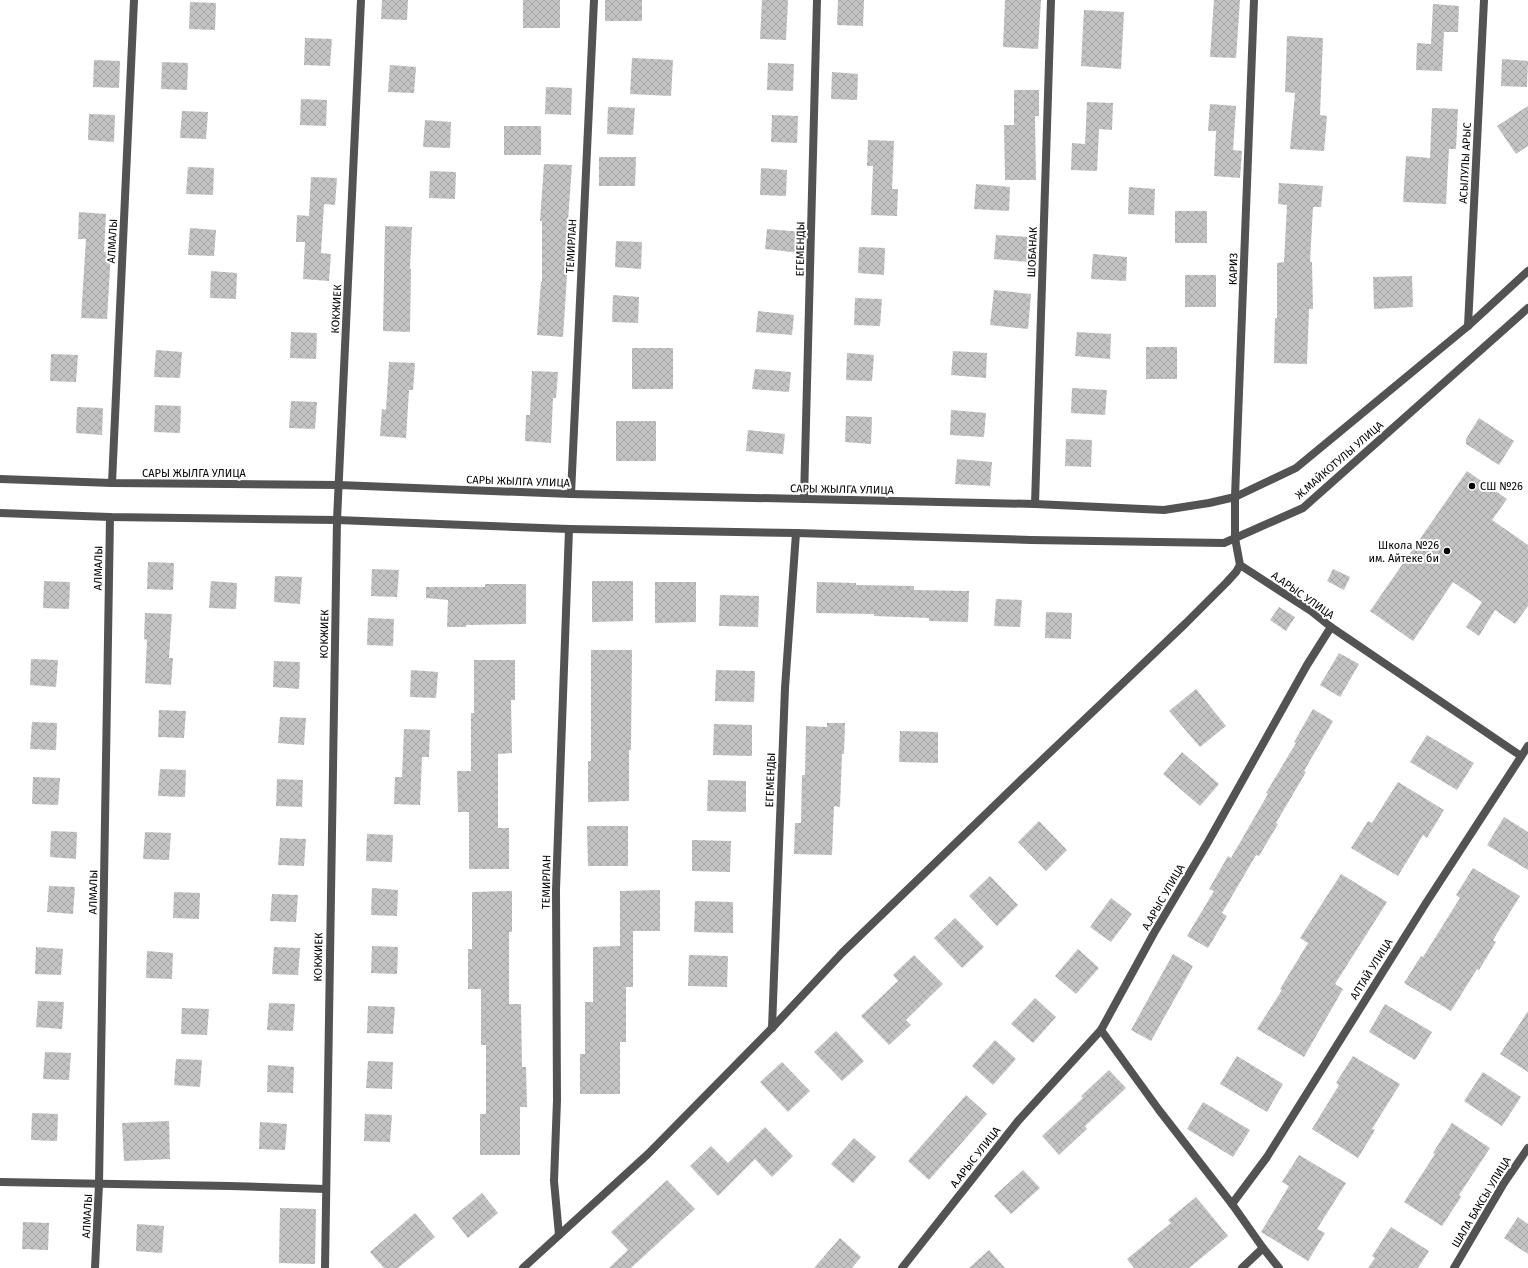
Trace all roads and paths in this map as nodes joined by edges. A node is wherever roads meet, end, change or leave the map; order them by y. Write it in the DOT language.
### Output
graph roads {
  1 [pos="134,0"];
  2 [pos="361,0"];
  3 [pos="594,0"];
  4 [pos="817,0"];
  5 [pos="1051,0"];
  6 [pos="1254,0"];
  7 [pos="1484,0"];
  8 [pos="1528,271"];
  9 [pos="1528,308"];
  10 [pos="1468,326"];
  11 [pos="0,479"];
  12 [pos="112,483"];
  13 [pos="339,485"];
  14 [pos="571,494"];
  15 [pos="1235,497"];
  16 [pos="804,499"];
  17 [pos="1035,504"];
  18 [pos="0,513"];
  19 [pos="110,517"];
  20 [pos="337,520"];
  21 [pos="569,529"];
  22 [pos="796,533"];
  23 [pos="1235,538"];
  24 [pos="1240,565"];
  25 [pos="1332,627"];
  26 [pos="1528,746"];
  27 [pos="1522,756"];
  28 [pos="772,1028"];
  29 [pos="1101,1030"];
  30 [pos="1528,1148"];
  31 [pos="0,1182"];
  32 [pos="99,1184"];
  33 [pos="326,1189"];
  34 [pos="1232,1204"];
  35 [pos="559,1235"];
  36 [pos="1263,1248"];
  37 [pos="95,1268"];
  38 [pos="324,1268"];
  39 [pos="523,1268"];
  40 [pos="902,1268"];
  41 [pos="1242,1268"];
  42 [pos="1279,1268"];
  43 [pos="1454,1268"];
  1 -- 12 [label="street, АЛМАЛЫ"];
  2 -- 13 [label="street, КОКЖИЕК"];
  3 -- 14 [label="street, ТЕМИРЛАН"];
  4 -- 16 [label="street, ЕГЕМЕНДЫ"];
  5 -- 17 [label="street, ШОБАНАК"];
  6 -- 15 [label="street, КАРИЗ"];
  7 -- 10 [label="street, АСЫЛУЛЫ АРЫС"];
  8 -- 10 [label="street, Ж.МАЙКОТУЛЫ УЛИЦА"];
  9 -- 23 [label="street, Ж.МАЙКОТУЛЫ УЛИЦА"];
  10 -- 15 [label="street, Ж.МАЙКОТУЛЫ УЛИЦА"];
  11 -- 12 [label="street, САРЫ ЖЫЛГА УЛИЦА"];
  12 -- 13 [label="street, САРЫ ЖЫЛГА УЛИЦА"];
  13 -- 14 [label="street, САРЫ ЖЫЛГА УЛИЦА"];
  13 -- 20 [label="street, КОКЖИЕК"];
  14 -- 16 [label="street, САРЫ ЖЫЛГА УЛИЦА"];
  15 -- 17 [label="street, Ж.МАЙКОТУЛЫ УЛИЦА"];
  15 -- 23 [label="street, КАРИЗ"];
  16 -- 17 [label="street, САРЫ ЖЫЛГА УЛИЦА"];
  18 -- 19 [label="street"];
  19 -- 20 [label="street"];
  19 -- 32 [label="street, АЛМАЛЫ"];
  20 -- 21 [label="street"];
  20 -- 33 [label="street, КОКЖИЕК"];
  21 -- 22 [label="street"];
  21 -- 35 [label="street, ТЕМИРЛАН"];
  22 -- 23 [label="street, Ж.МАЙКОТУЛЫ УЛИЦА"];
  22 -- 28 [label="street, ЕГЕМЕНДЫ"];
  23 -- 24 [label="street"];
  24 -- 25 [label="street, А.АРЫС УЛИЦА"];
  24 -- 28 [label="street"];
  25 -- 27 [label="street"];
  25 -- 29 [label="street, А.АРЫС УЛИЦА"];
  26 -- 27 [label="street, АЛТАЙ УЛИЦА"];
  27 -- 34 [label="street, АЛТАЙ УЛИЦА"];
  28 -- 35 [label="street"];
  29 -- 34 [label="street"];
  29 -- 40 [label="street, А.АРЫС УЛИЦА"];
  30 -- 43 [label="street, ШАЛА БАКСЫ УЛИЦА"];
  31 -- 32 [label="street"];
  32 -- 33 [label="street"];
  32 -- 37 [label="street, АЛМАЛЫ"];
  33 -- 38 [label="street, КОКЖИЕК"];
  34 -- 36 [label="street"];
  35 -- 39 [label="street"];
  36 -- 41 [label="street"];
  36 -- 42 [label="street"];
}
